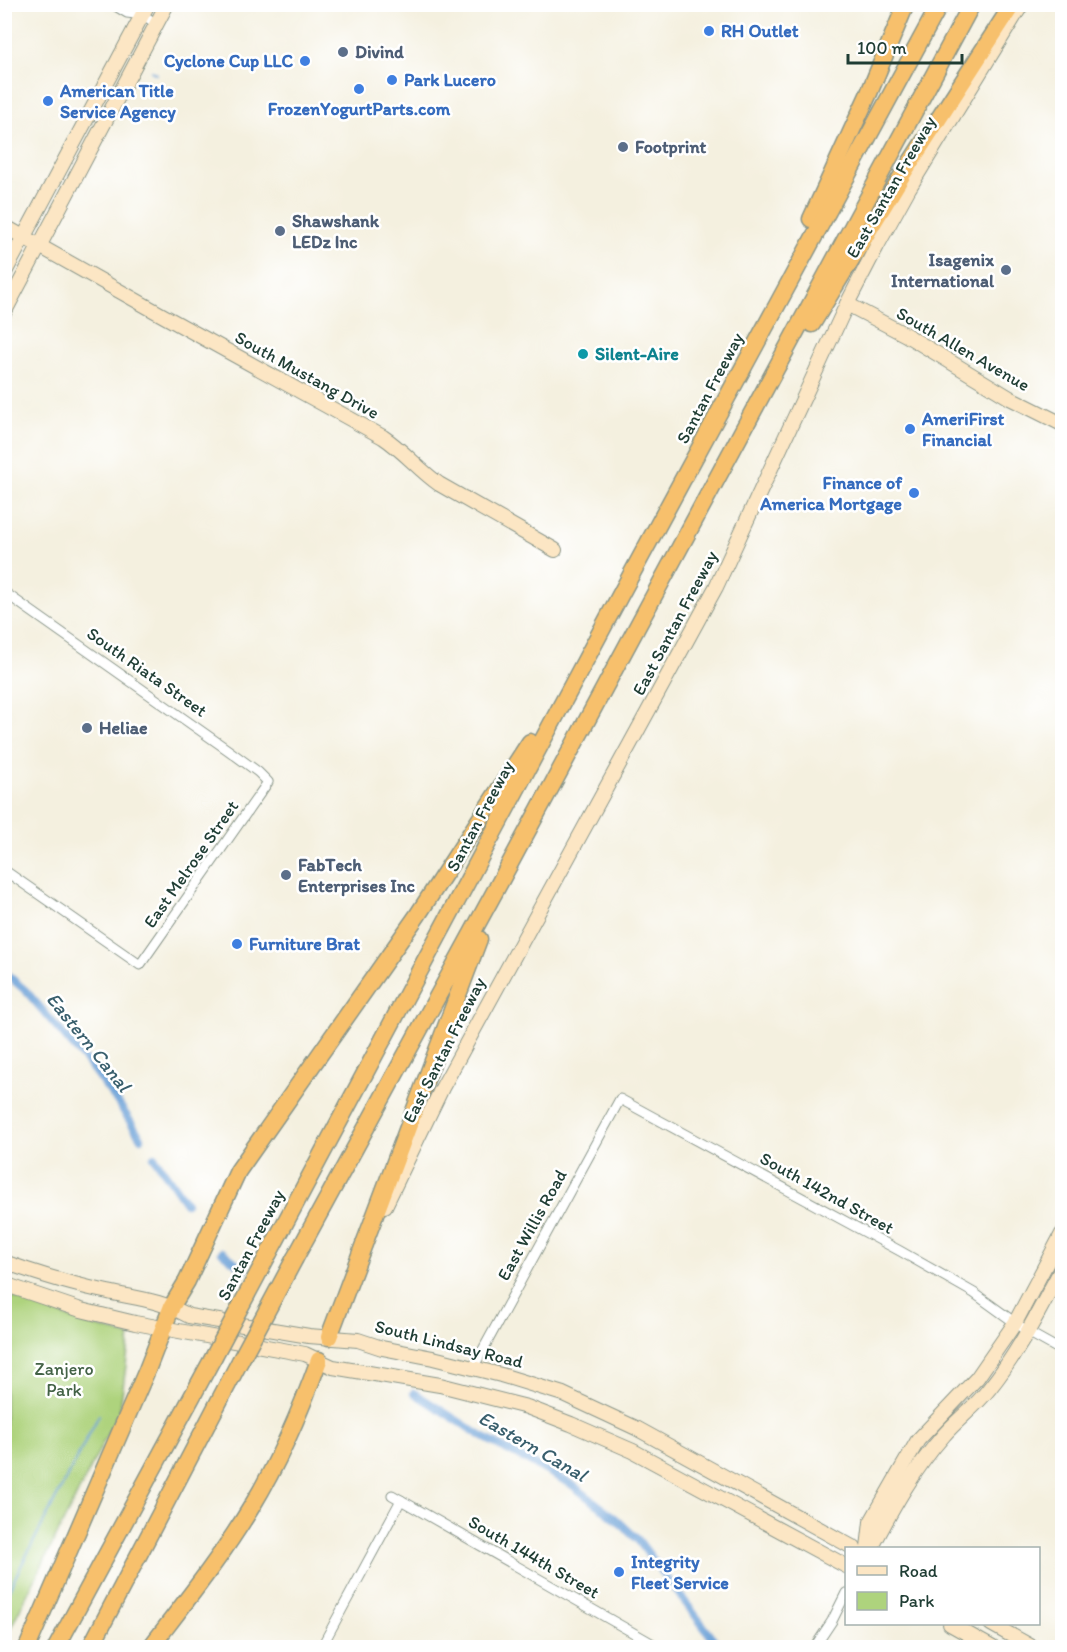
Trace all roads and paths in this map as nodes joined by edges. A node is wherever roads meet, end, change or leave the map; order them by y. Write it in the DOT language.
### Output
graph roads {
  1 [pos="112,4"];
  2 [pos="133,4"];
  3 [pos="167,4"];
  4 [pos="906,4"];
  5 [pos="940,4"];
  6 [pos="972,4"];
  7 [pos="1013,4"];
  8 [pos="1022,4"];
  9 [pos="146,10"];
  10 [pos="157,24"];
  11 [pos="4,226"];
  12 [pos="33,241"];
  13 [pos="4,274"];
  14 [pos="847,304"];
  15 [pos="4,313"];
  16 [pos="765,391"];
  17 [pos="729,393"];
  18 [pos="1062,424"];
  19 [pos="555,549"];
  20 [pos="624,588"];
  21 [pos="4,592"];
  22 [pos="268,782"];
  23 [pos="4,870"];
  24 [pos="500,882"];
  25 [pos="620,1099"];
  26 [pos="1062,1234"];
  27 [pos="359,1259"];
  28 [pos="4,1262"];
  29 [pos="1062,1268"];
  30 [pos="4,1284"];
  31 [pos="172,1306"];
  32 [pos="1015,1323"];
  33 [pos="163,1328"];
  34 [pos="1028,1332"];
  35 [pos="329,1337"];
  36 [pos="1062,1352"];
  37 [pos="319,1360"];
  38 [pos="473,1368"];
  39 [pos="852,1547"];
  40 [pos="869,1547"];
  41 [pos="870,1547"];
  42 [pos="845,1565"];
  43 [pos="845,1595"];
  44 [pos="954,1625"];
  45 [pos="995,1625"];
  46 [pos="27,1647"];
  47 [pos="56,1647"];
  48 [pos="90,1647"];
  49 [pos="150,1647"];
  50 [pos="321,1647"];
  51 [pos="660,1647"];
  52 [pos="814,1647"];
  53 [pos="993,1647"];
  54 [pos="1034,1647"];
  1 -- 9 [label="street"];
  2 -- 9 [label="street"];
  3 -- 10 [label="main road"];
  4 -- 17 [label="highway"];
  5 -- 17 [label="highway, Santan Freeway"];
  6 -- 16 [label="highway"];
  7 -- 16 [label="highway"];
  8 -- 14 [label="main road, East Santan Freeway"];
  9 -- 10 [label="street"];
  9 -- 12 [label="main road"];
  10 -- 12 [label="main road"];
  11 -- 12 [label="main road, South Mustang Drive"];
  12 -- 13 [label="main road"];
  12 -- 15 [label="main road"];
  12 -- 19 [label="main road, South Mustang Drive"];
  14 -- 18 [label="main road, South Allen Avenue"];
  14 -- 27 [label="main road, East Santan Freeway"];
  16 -- 24 [label="highway"];
  17 -- 20 [label="highway, Santan Freeway"];
  20 -- 31 [label="highway"];
  20 -- 47 [label="highway, Santan Freeway, bridge"];
  21 -- 22 [label="street, South Riata Street"];
  22 -- 23 [label="street, East Melrose Street"];
  24 -- 27 [label="highway"];
  24 -- 48 [label="highway, bridge"];
  25 -- 32 [label="street, South 142nd Street"];
  25 -- 38 [label="street, East Willis Road"];
  26 -- 32 [label="main road"];
  27 -- 35 [label="highway"];
  28 -- 31 [label="main road, South Lindsay Road"];
  29 -- 34 [label="main road"];
  30 -- 33 [label="main road"];
  31 -- 33 [label="highway"];
  31 -- 35 [label="main road, South Lindsay Road"];
  32 -- 34 [label="street, South 142nd Street"];
  32 -- 40 [label="main road"];
  33 -- 37 [label="main road"];
  33 -- 46 [label="highway"];
  34 -- 36 [label="street, South 142nd Street"];
  34 -- 41 [label="main road"];
  35 -- 37 [label="main road"];
  35 -- 38 [label="main road, South Lindsay Road"];
  37 -- 42 [label="main road"];
  37 -- 49 [label="highway"];
  38 -- 39 [label="main road, South Lindsay Road"];
  43 -- 52 [label="street"];
  44 -- 53 [label="main road"];
  45 -- 54 [label="main road"];
  50 -- 51 [label="street, South 144th Street"];
}
